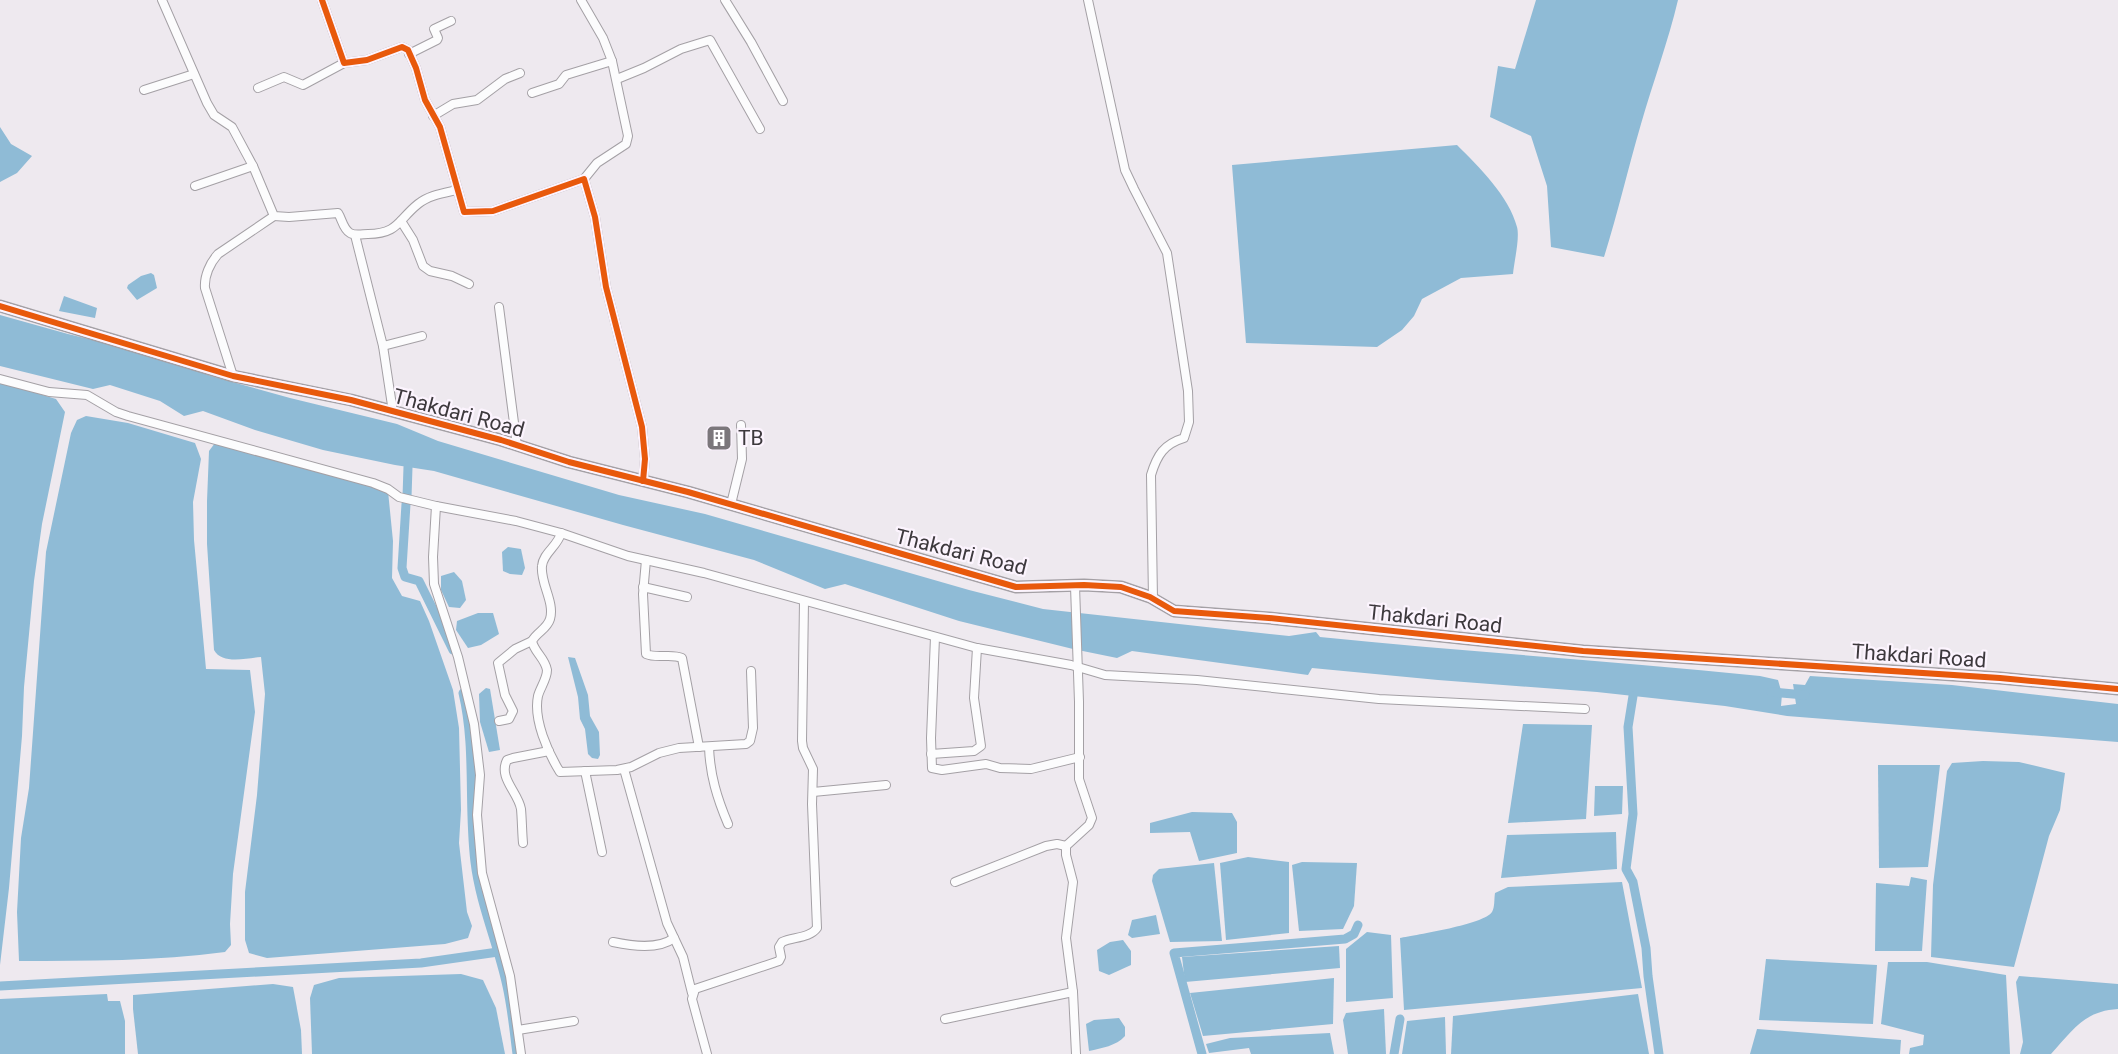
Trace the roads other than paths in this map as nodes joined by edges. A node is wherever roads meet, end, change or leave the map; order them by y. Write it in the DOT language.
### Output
graph roads {
  1 [pos="162,0"];
  2 [pos="322,0"];
  3 [pos="581,0"];
  4 [pos="725,0"];
  5 [pos="1088,0"];
  6 [pos="451,21"];
  7 [pos="410,54"];
  8 [pos="612,61"];
  9 [pos="344,63"];
  10 [pos="520,73"];
  11 [pos="194,74"];
  12 [pos="617,79"];
  13 [pos="258,88"];
  14 [pos="144,90"];
  15 [pos="532,93"];
  16 [pos="783,101"];
  17 [pos="434,116"];
  18 [pos="760,129"];
  19 [pos="253,166"];
  20 [pos="584,179"];
  21 [pos="195,186"];
  22 [pos="457,190"];
  23 [pos="274,216"];
  24 [pos="402,221"];
  25 [pos="355,235"];
  26 [pos="469,284"];
  27 [pos="0,306"];
  28 [pos="499,307"];
  29 [pos="422,336"];
  30 [pos="383,346"];
  31 [pos="233,376"];
  32 [pos="0,379"];
  33 [pos="393,412"];
  34 [pos="741,425"];
  35 [pos="517,446"];
  36 [pos="643,481"];
  37 [pos="731,504"];
  38 [pos="436,506"];
  39 [pos="561,534"];
  40 [pos="646,560"];
  41 [pos="1075,586"];
  42 [pos="643,587"];
  43 [pos="687,597"];
  44 [pos="1153,599"];
  45 [pos="804,602"];
  46 [pos="935,637"];
  47 [pos="532,641"];
  48 [pos="977,648"];
  49 [pos="1076,667"];
  50 [pos="751,671"];
  51 [pos="2118,689"];
  52 [pos="1585,709"];
  53 [pos="499,721"];
  54 [pos="699,747"];
  55 [pos="709,747"];
  56 [pos="549,751"];
  57 [pos="930,754"];
  58 [pos="1080,758"];
  59 [pos="624,769"];
  60 [pos="585,771"];
  61 [pos="886,784"];
  62 [pos="813,792"];
  63 [pos="728,824"];
  64 [pos="523,843"];
  65 [pos="1066,846"];
  66 [pos="602,852"];
  67 [pos="955,882"];
  68 [pos="674,938"];
  69 [pos="613,942"];
  70 [pos="1073,992"];
  71 [pos="692,993"];
  72 [pos="945,1019"];
  73 [pos="574,1021"];
  74 [pos="518,1030"];
  75 [pos="521,1054"];
  76 [pos="707,1054"];
  77 [pos="1076,1054"];
  1 -- 11 [label="street"];
  2 -- 9 [label="street"];
  3 -- 8 [label="street"];
  4 -- 16 [label="street"];
  5 -- 44 [label="street"];
  6 -- 7 [label="street"];
  7 -- 9 [label="street"];
  7 -- 17 [label="street"];
  8 -- 12 [label="street"];
  8 -- 15 [label="street"];
  9 -- 13 [label="street"];
  10 -- 17 [label="street"];
  11 -- 14 [label="street"];
  11 -- 19 [label="street"];
  12 -- 18 [label="street"];
  12 -- 20 [label="street"];
  17 -- 22 [label="street"];
  19 -- 21 [label="street"];
  19 -- 23 [label="street"];
  20 -- 22 [label="street"];
  20 -- 36 [label="street"];
  22 -- 24 [label="street"];
  23 -- 25 [label="street"];
  23 -- 31 [label="street"];
  24 -- 25 [label="street"];
  24 -- 26 [label="street"];
  25 -- 30 [label="street"];
  27 -- 31 [label="street, Thakdari Road"];
  28 -- 35 [label="street"];
  29 -- 30 [label="street"];
  30 -- 33 [label="street"];
  31 -- 33 [label="street, Thakdari Road"];
  32 -- 38 [label="street"];
  33 -- 35 [label="street, Thakdari Road"];
  34 -- 37 [label="street"];
  35 -- 36 [label="street, Thakdari Road"];
  36 -- 37 [label="street, Thakdari Road"];
  37 -- 41 [label="street, Thakdari Road"];
  38 -- 39 [label="street"];
  38 -- 74 [label="street"];
  39 -- 40 [label="street"];
  39 -- 47 [label="street"];
  40 -- 42 [label="street"];
  40 -- 45 [label="street"];
  41 -- 44 [label="street, Thakdari Road"];
  41 -- 49 [label="street"];
  42 -- 43 [label="street"];
  42 -- 54 [label="street"];
  44 -- 51 [label="street, Thakdari Road"];
  45 -- 46 [label="street"];
  45 -- 62 [label="street"];
  46 -- 48 [label="street"];
  46 -- 57 [label="street"];
  47 -- 53 [label="street"];
  47 -- 56 [label="street"];
  48 -- 49 [label="street"];
  48 -- 57 [label="street"];
  49 -- 52 [label="street"];
  49 -- 58 [label="street"];
  50 -- 55 [label="street"];
  54 -- 55 [label="street"];
  54 -- 59 [label="street"];
  55 -- 63 [label="street"];
  56 -- 60 [label="street"];
  56 -- 64 [label="street"];
  57 -- 58 [label="street"];
  58 -- 65 [label="street"];
  59 -- 60 [label="street"];
  59 -- 68 [label="street"];
  60 -- 66 [label="street"];
  61 -- 62 [label="street"];
  62 -- 71 [label="street"];
  65 -- 67 [label="street"];
  65 -- 70 [label="street"];
  68 -- 69 [label="street"];
  68 -- 71 [label="street"];
  70 -- 72 [label="street"];
  70 -- 77 [label="street"];
  71 -- 76 [label="street"];
  73 -- 74 [label="street"];
  74 -- 75 [label="street"];
}
